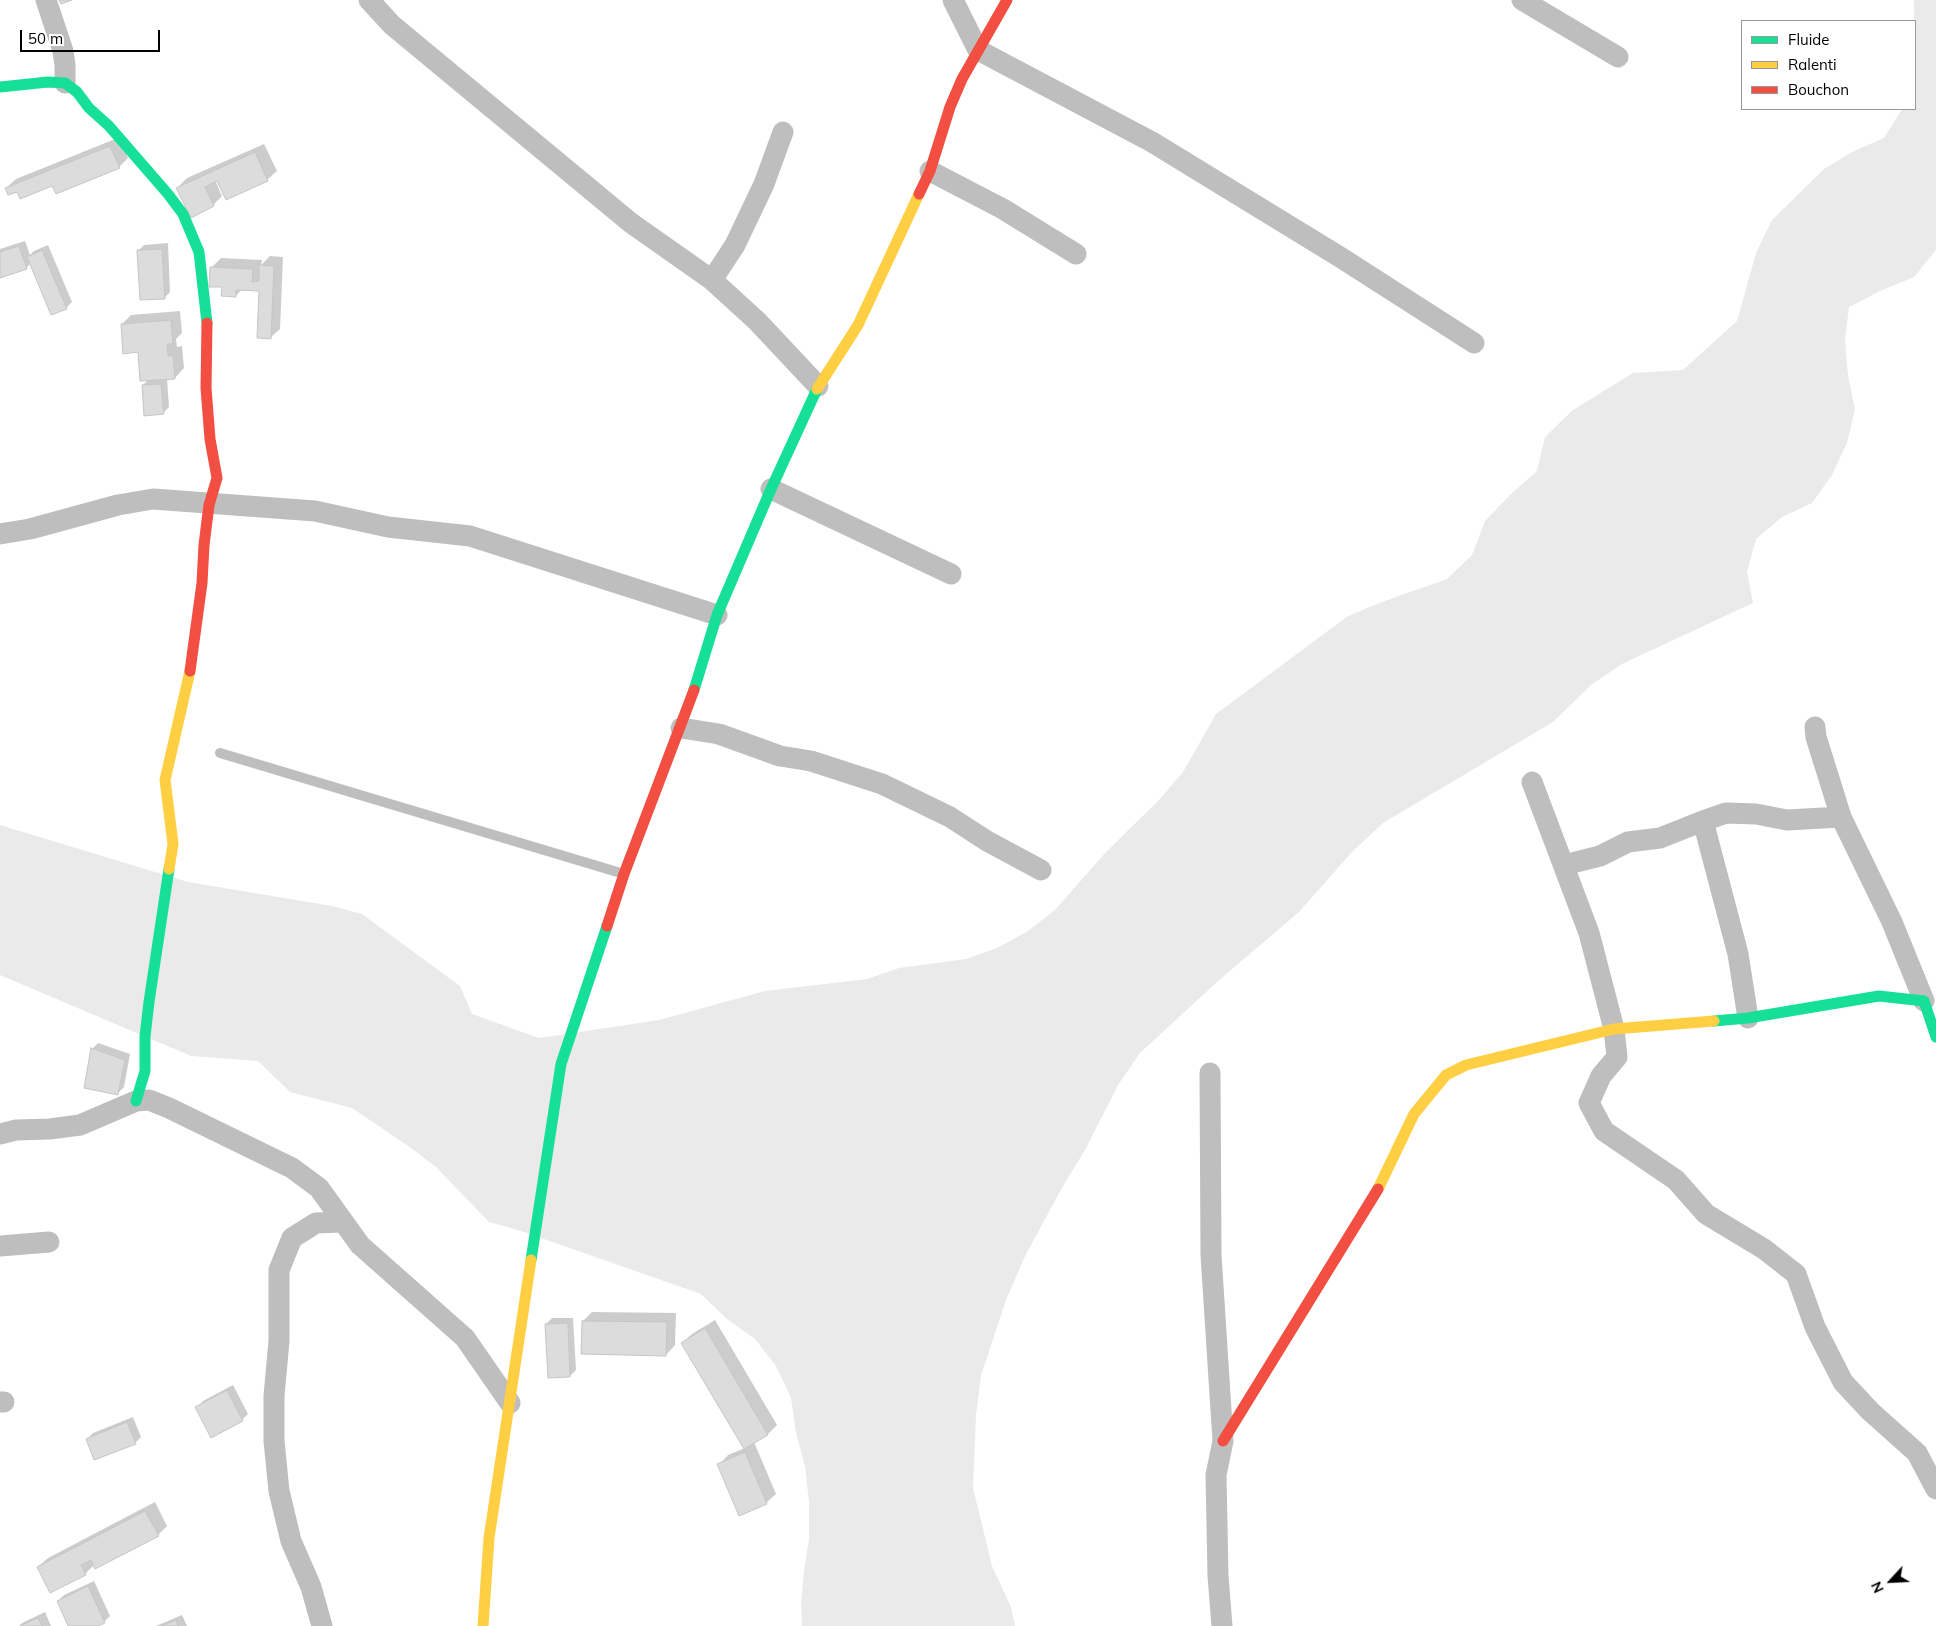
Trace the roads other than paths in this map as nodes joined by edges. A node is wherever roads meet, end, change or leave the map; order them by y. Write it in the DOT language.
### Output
graph roads {
  1 [pos="46,0"];
  2 [pos="369,0"];
  3 [pos="954,0"];
  4 [pos="1007,0"];
  5 [pos="1522,0"];
  6 [pos="978,50"];
  7 [pos="1618,57"];
  8 [pos="65,83"];
  9 [pos="0,87"];
  10 [pos="783,132"];
  11 [pos="930,170"];
  12 [pos="1076,254"];
  13 [pos="712,280"];
  14 [pos="1474,343"];
  15 [pos="818,386"];
  16 [pos="771,489"];
  17 [pos="209,505"];
  18 [pos="0,534"];
  19 [pos="951,574"];
  20 [pos="717,615"];
  21 [pos="1815,727"];
  22 [pos="681,728"];
  23 [pos="220,753"];
  24 [pos="1532,782"];
  25 [pos="1841,818"];
  26 [pos="1703,821"];
  27 [pos="1564,865"];
  28 [pos="1041,870"];
  29 [pos="624,874"];
  30 [pos="1924,1001"];
  31 [pos="1748,1018"];
  32 [pos="1614,1029"];
  33 [pos="1936,1037"];
  34 [pos="1210,1073"];
  35 [pos="136,1101"];
  36 [pos="0,1134"];
  37 [pos="342,1222"];
  38 [pos="49,1242"];
  39 [pos="0,1246"];
  40 [pos="510,1403"];
  41 [pos="1223,1441"];
  42 [pos="1936,1489"];
  43 [pos="322,1626"];
  44 [pos="483,1626"];
  45 [pos="1222,1626"];
  1 -- 8 [label="street"];
  2 -- 13 [label="street"];
  3 -- 6 [label="street"];
  4 -- 6 [label="street"];
  5 -- 7 [label="street"];
  6 -- 11 [label="street"];
  6 -- 14 [label="street"];
  8 -- 9 [label="street"];
  8 -- 17 [label="street"];
  10 -- 13 [label="street"];
  11 -- 12 [label="street"];
  11 -- 15 [label="street"];
  13 -- 15 [label="street"];
  15 -- 16 [label="street"];
  16 -- 19 [label="street"];
  16 -- 20 [label="street"];
  17 -- 18 [label="street"];
  17 -- 20 [label="street"];
  17 -- 35 [label="street"];
  20 -- 22 [label="street"];
  21 -- 25 [label="street"];
  22 -- 28 [label="street"];
  22 -- 29 [label="street"];
  23 -- 29 [label="lane"];
  24 -- 27 [label="street"];
  25 -- 26 [label="street"];
  25 -- 30 [label="street"];
  26 -- 27 [label="street"];
  26 -- 31 [label="street"];
  27 -- 32 [label="street"];
  29 -- 40 [label="street"];
  30 -- 31 [label="street"];
  30 -- 33 [label="street"];
  31 -- 32 [label="street"];
  32 -- 41 [label="street"];
  32 -- 42 [label="street"];
  34 -- 41 [label="street"];
  35 -- 36 [label="street"];
  35 -- 37 [label="street"];
  37 -- 40 [label="street"];
  37 -- 43 [label="street"];
  38 -- 39 [label="street"];
  40 -- 44 [label="street"];
  41 -- 45 [label="street"];
}
